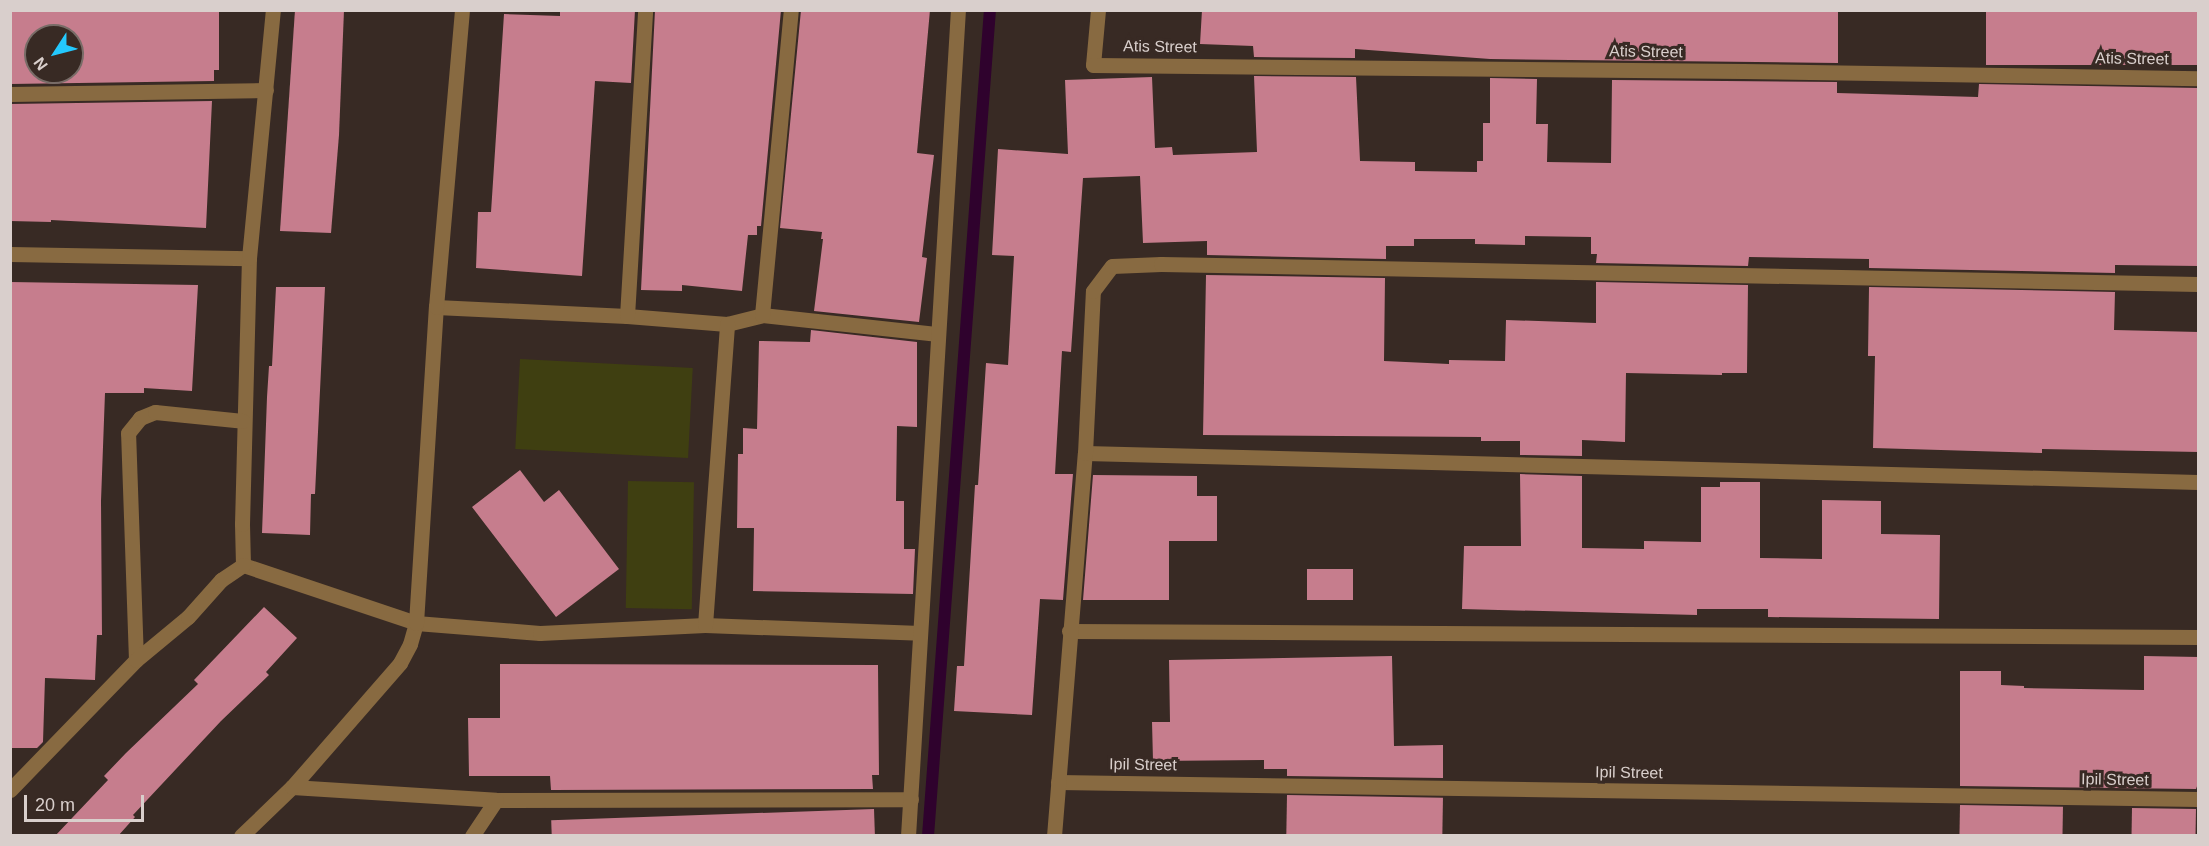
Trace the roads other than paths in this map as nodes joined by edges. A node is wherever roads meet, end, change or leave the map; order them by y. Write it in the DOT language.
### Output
graph roads {
  1 [pos="273,10"];
  2 [pos="462,10"];
  3 [pos="645,10"];
  4 [pos="791,10"];
  5 [pos="958,10"];
  6 [pos="1098,10"];
  7 [pos="2199,78"];
  8 [pos="266,90"];
  9 [pos="10,94"];
  10 [pos="10,254"];
  11 [pos="249,258"];
  12 [pos="2199,284"];
  13 [pos="436,307"];
  14 [pos="762,315"];
  15 [pos="627,316"];
  16 [pos="727,324"];
  17 [pos="936,334"];
  18 [pos="243,421"];
  19 [pos="1085,453"];
  20 [pos="2199,482"];
  21 [pos="243,565"];
  22 [pos="416,623"];
  23 [pos="705,625"];
  24 [pos="1069,631"];
  25 [pos="920,633"];
  26 [pos="2199,637"];
  27 [pos="136,660"];
  28 [pos="1058,782"];
  29 [pos="292,787"];
  30 [pos="10,790"];
  31 [pos="911,799"];
  32 [pos="2199,799"];
  33 [pos="496,800"];
  34 [pos="241,836"];
  35 [pos="472,836"];
  36 [pos="908,836"];
  37 [pos="1054,836"];
  1 -- 8 [label="street"];
  2 -- 13 [label="street"];
  3 -- 15 [label="street"];
  4 -- 14 [label="street"];
  5 -- 17 [label="street"];
  6 -- 7 [label="street, Atis Street"];
  8 -- 9 [label="street"];
  8 -- 11 [label="street"];
  10 -- 11 [label="street"];
  11 -- 18 [label="street"];
  12 -- 19 [label="street"];
  13 -- 15 [label="street"];
  13 -- 22 [label="street"];
  14 -- 16 [label="street"];
  14 -- 17 [label="street"];
  15 -- 16 [label="street"];
  16 -- 23 [label="street"];
  17 -- 25 [label="street"];
  18 -- 21 [label="street"];
  18 -- 27 [label="street"];
  19 -- 20 [label="street"];
  19 -- 24 [label="street"];
  21 -- 22 [label="street"];
  21 -- 27 [label="street"];
  22 -- 23 [label="street"];
  22 -- 29 [label="street"];
  23 -- 25 [label="street"];
  24 -- 26 [label="street"];
  24 -- 28 [label="street"];
  25 -- 31 [label="street"];
  27 -- 30 [label="street"];
  28 -- 32 [label="street, Ipil Street"];
  28 -- 37 [label="street"];
  29 -- 33 [label="street"];
  29 -- 34 [label="street"];
  31 -- 33 [label="street"];
  31 -- 36 [label="street"];
  33 -- 35 [label="street"];
}
